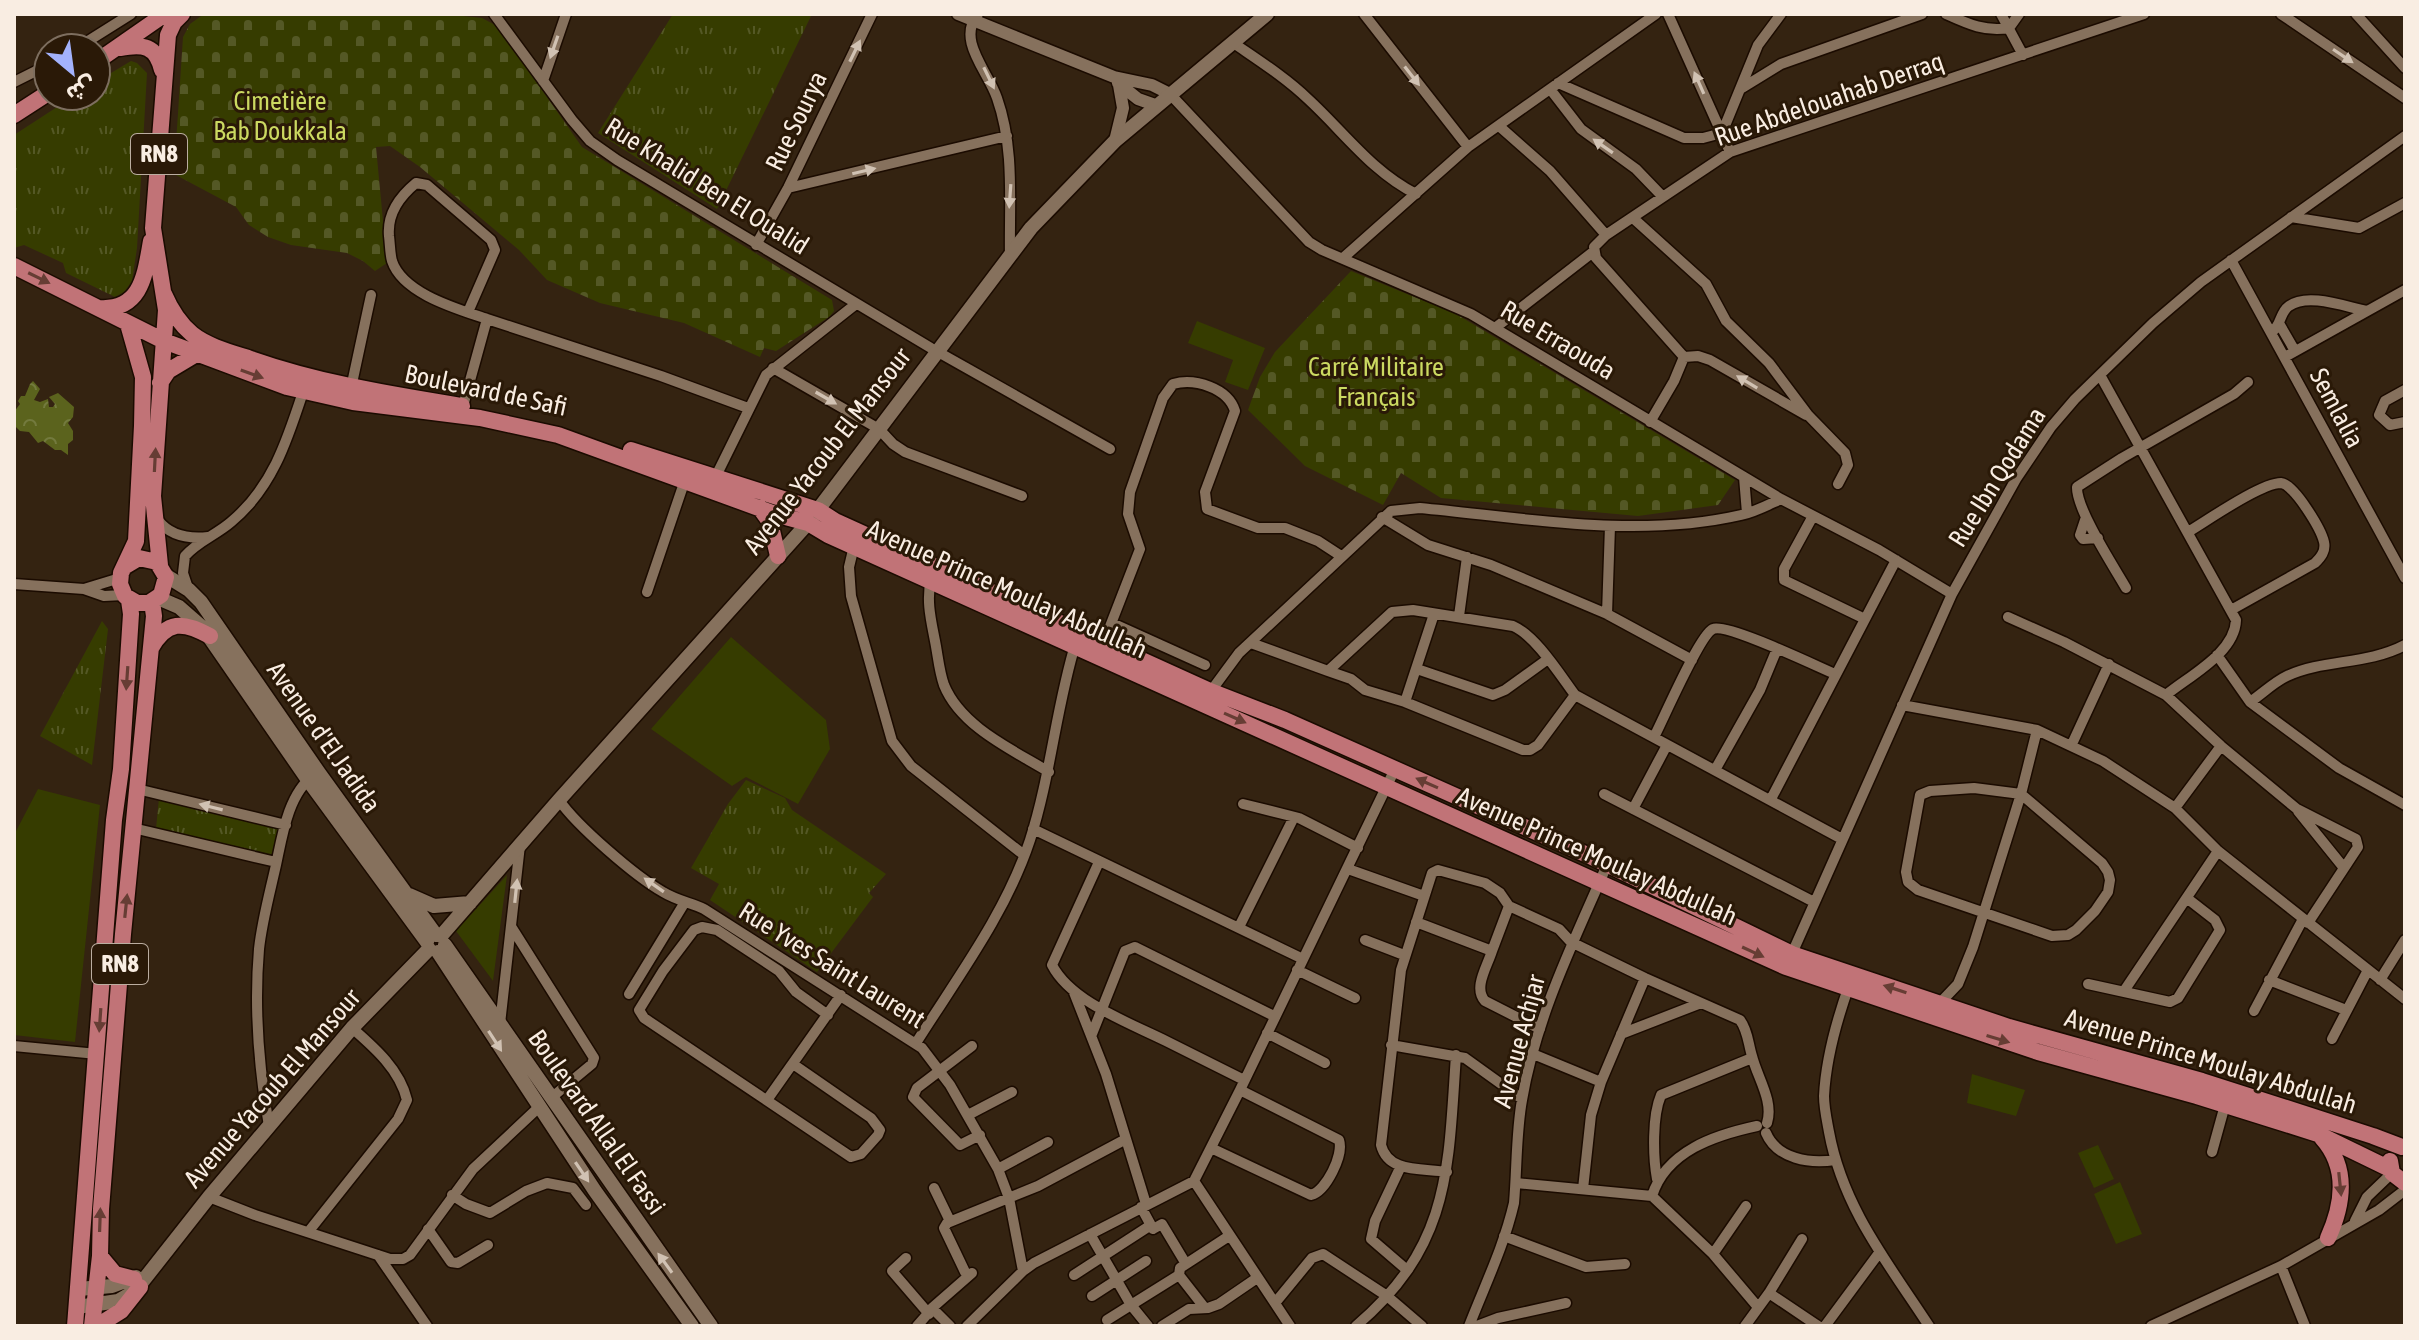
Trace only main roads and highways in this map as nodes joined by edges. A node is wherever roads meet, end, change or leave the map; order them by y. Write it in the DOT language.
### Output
graph roads {
  1 [pos="165,14"];
  2 [pos="182,14"];
  3 [pos="1261,16"];
  4 [pos="115,49"];
  5 [pos="112,51"];
  6 [pos="164,80"];
  7 [pos="32,103"];
  8 [pos="14,115"];
  9 [pos="153,228"];
  10 [pos="14,266"];
  11 [pos="164,294"];
  12 [pos="97,308"];
  13 [pos="128,324"];
  14 [pos="164,341"];
  15 [pos="198,353"];
  16 [pos="160,384"];
  17 [pos="294,384"];
  18 [pos="353,393"];
  19 [pos="482,415"];
  20 [pos="597,444"];
  21 [pos="760,508"];
  22 [pos="813,516"];
  23 [pos="778,556"];
  24 [pos="162,570"];
  25 [pos="122,572"];
  26 [pos="933,574"];
  27 [pos="126,597"];
  28 [pos="155,600"];
  29 [pos="210,636"];
  30 [pos="150,650"];
  31 [pos="1207,697"];
  32 [pos="313,776"];
  33 [pos="407,894"];
  34 [pos="470,903"];
  35 [pos="436,943"];
  36 [pos="1789,960"];
  37 [pos="1850,982"];
  38 [pos="2318,1134"];
  39 [pos="2404,1147"];
  40 [pos="2396,1175"];
  41 [pos="2328,1238"];
  42 [pos="100,1256"];
  43 [pos="137,1283"];
  44 [pos="97,1288"];
  45 [pos="79,1289"];
  46 [pos="95,1306"];
  47 [pos="77,1307"];
  48 [pos="75,1326"];
  49 [pos="95,1326"];
  50 [pos="692,1326"];
  51 [pos="711,1326"];
  1 -- 4 [label="main road"];
  2 -- 6 [label="main road, RN8"];
  3 -- 22 [label="main road, Avenue Yacoub El Mansour"];
  4 -- 5 [label="main road"];
  4 -- 6 [label="main road"];
  6 -- 9 [label="main road, RN8"];
  7 -- 8 [label="main road"];
  9 -- 11 [label="main road, RN8"];
  9 -- 12 [label="main road"];
  10 -- 12 [label="main road, Boulevard de Safi, one-way"];
  11 -- 14 [label="main road, RN8"];
  11 -- 17 [label="main road, Boulevard de Safi"];
  12 -- 13 [label="main road, Boulevard de Safi"];
  13 -- 14 [label="main road, Boulevard de Safi"];
  13 -- 25 [label="main road"];
  14 -- 15 [label="main road, Boulevard de Safi"];
  14 -- 16 [label="main road, RN8"];
  15 -- 16 [label="main road"];
  15 -- 17 [label="main road, Boulevard de Safi, one-way"];
  24 -- 16 [label="main road, RN8, one-way"];
  17 -- 18 [label="main road, Boulevard de Safi"];
  18 -- 19 [label="main road, Boulevard de Safi"];
  18 -- 19 [label="main road, Boulevard de Safi"];
  19 -- 20 [label="main road, Boulevard de Safi"];
  20 -- 21 [label="main road, Boulevard de Safi"];
  20 -- 22 [label="main road, Boulevard de Safi"];
  21 -- 22 [label="main road, Boulevard de Safi"];
  21 -- 23 [label="main road"];
  22 -- 23 [label="main road, Avenue Yacoub El Mansour"];
  22 -- 26 [label="main road, Avenue Prince Moulay Abdullah"];
  22 -- 26 [label="main road, Avenue Prince Moulay Abdullah"];
  23 -- 34 [label="main road, Avenue Yacoub El Mansour"];
  24 -- 25 [label="main road"];
  24 -- 28 [label="main road, RN8"];
  24 -- 32 [label="main road, Avenue d'El Jadida"];
  25 -- 27 [label="main road, RN8"];
  26 -- 31 [label="main road, Avenue Prince Moulay Abdullah"];
  27 -- 28 [label="main road"];
  27 -- 45 [label="main road, RN8, one-way"];
  28 -- 29 [label="main road, Avenue d'El Jadida"];
  28 -- 30 [label="main road, RN8"];
  29 -- 30 [label="main road"];
  29 -- 32 [label="main road, Avenue d'El Jadida"];
  42 -- 30 [label="main road, RN8, one-way"];
  31 -- 36 [label="main road, Avenue Prince Moulay Abdullah, one-way"];
  36 -- 31 [label="main road, Avenue Prince Moulay Abdullah, one-way"];
  32 -- 33 [label="main road, Avenue d'El Jadida"];
  32 -- 35 [label="main road, Avenue d'El Jadida"];
  33 -- 34 [label="main road"];
  33 -- 35 [label="main road, Avenue d'El Jadida"];
  34 -- 35 [label="main road, Avenue Yacoub El Mansour"];
  35 -- 43 [label="main road, Avenue Yacoub El Mansour"];
  35 -- 50 [label="main road, Boulevard Allal El Fassi, one-way"];
  51 -- 35 [label="main road, Boulevard Allal El Fassi, one-way"];
  36 -- 37 [label="main road, Avenue Prince Moulay Abdullah"];
  37 -- 38 [label="main road, Avenue Prince Moulay Abdullah, one-way"];
  39 -- 37 [label="main road, Avenue Prince Moulay Abdullah, one-way"];
  38 -- 40 [label="main road, Avenue Prince Moulay Abdullah"];
  38 -- 41 [label="main road, one-way"];
  39 -- 40 [label="main road"];
  42 -- 43 [label="main road"];
  42 -- 44 [label="main road, RN8"];
  43 -- 44 [label="main road, Avenue Yacoub El Mansour"];
  43 -- 46 [label="main road, Avenue Yacoub El Mansour"];
  43 -- 49 [label="main road"];
  44 -- 45 [label="main road, Avenue Yacoub El Mansour"];
  44 -- 46 [label="main road, RN8"];
  45 -- 47 [label="main road, RN8"];
  46 -- 47 [label="main road, Avenue Yacoub El Mansour"];
  46 -- 49 [label="main road, RN8"];
  47 -- 48 [label="main road, RN8"];
}
